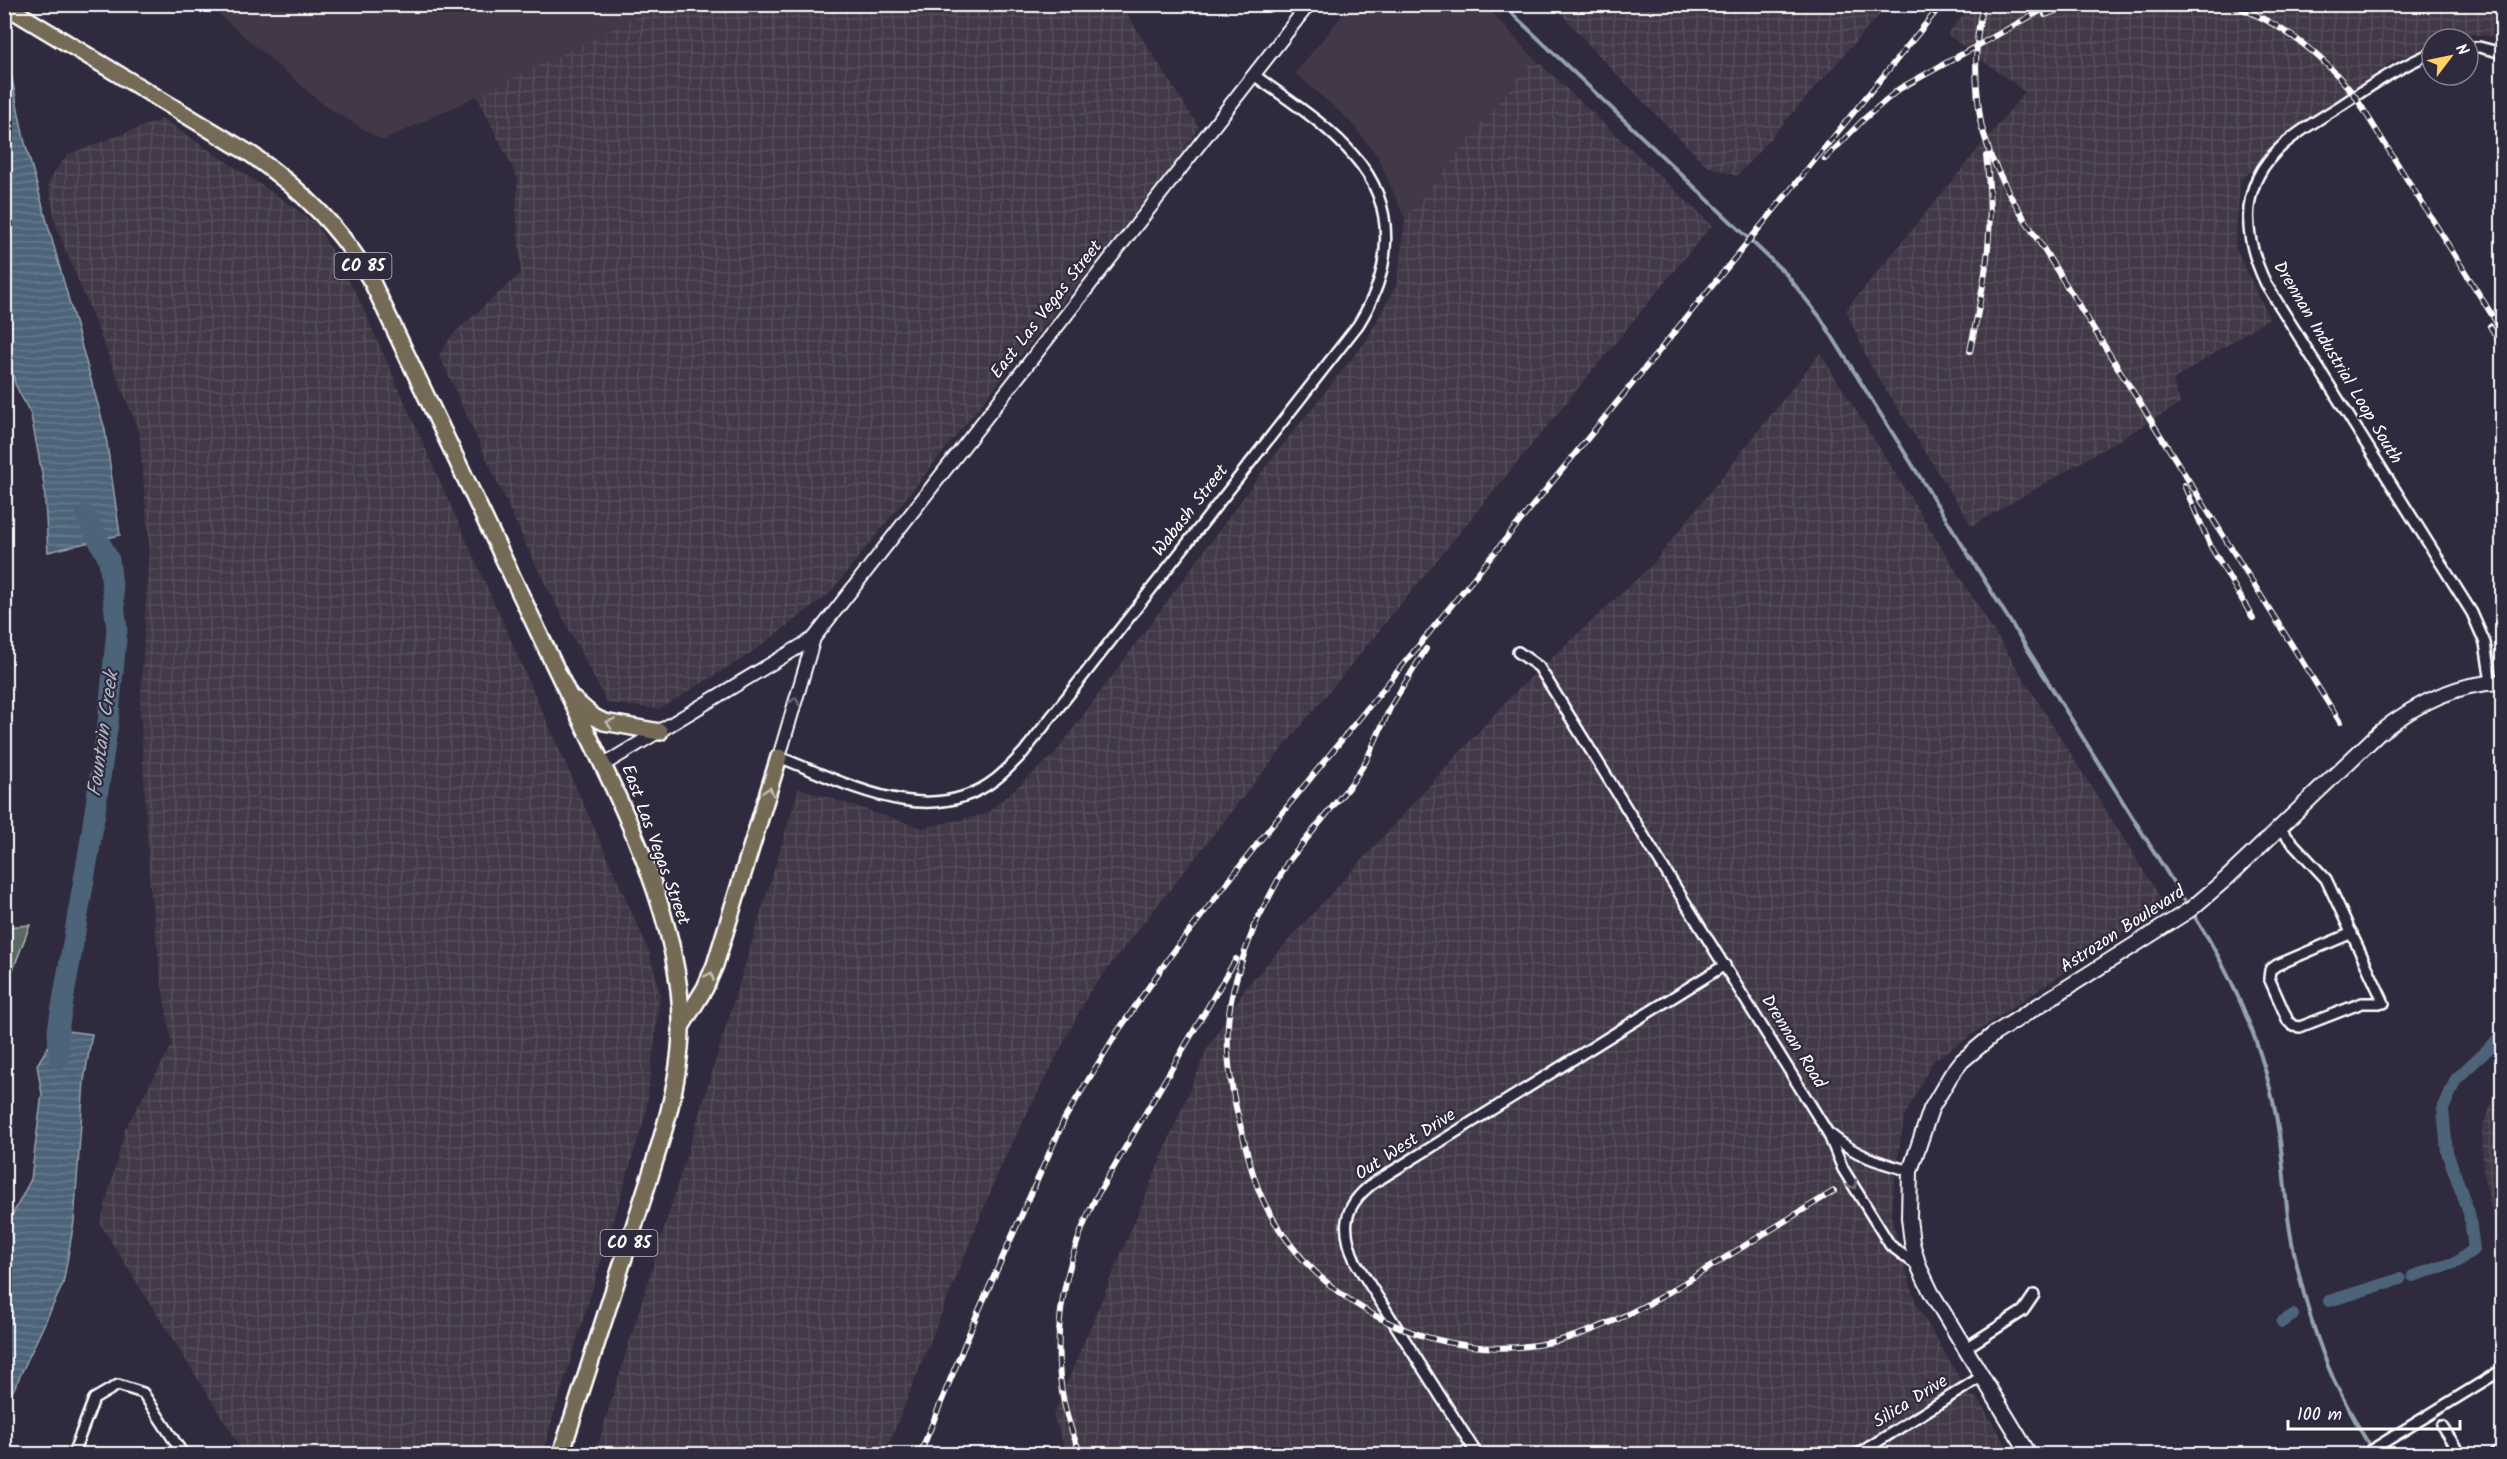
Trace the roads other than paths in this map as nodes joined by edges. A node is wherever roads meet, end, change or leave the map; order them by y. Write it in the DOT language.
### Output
graph roads {
  1 [pos="1310,4"];
  2 [pos="11,9"];
  3 [pos="2480,47"];
  4 [pos="2502,53"];
  5 [pos="2420,60"];
  6 [pos="1254,75"];
  7 [pos="814,638"];
  8 [pos="1518,652"];
  9 [pos="2497,682"];
  10 [pos="568,694"];
  11 [pos="660,732"];
  12 [pos="779,757"];
  13 [pos="603,765"];
  14 [pos="2278,827"];
  15 [pos="2352,933"];
  16 [pos="1725,965"];
  17 [pos="681,1027"];
  18 [pos="1828,1133"];
  19 [pos="1910,1171"];
  20 [pos="1919,1267"];
  21 [pos="2034,1294"];
  22 [pos="1964,1349"];
  23 [pos="2502,1370"];
  24 [pos="1981,1377"];
  25 [pos="2442,1426"];
  26 [pos="2502,1449"];
  27 [pos="73,1455"];
  28 [pos="183,1455"];
  29 [pos="561,1455"];
  30 [pos="1477,1455"];
  31 [pos="1858,1455"];
  32 [pos="2029,1455"];
  33 [pos="2365,1455"];
  34 [pos="2460,1455"];
  35 [pos="2494,1455"];
  1 -- 6 [label="street, East Las Vegas Street"];
  2 -- 10 [label="main road, CO 85"];
  3 -- 4 [label="street"];
  5 -- 9 [label="street, Drennan Industrial Loop South"];
  6 -- 7 [label="street, East Las Vegas Street"];
  6 -- 12 [label="street, Wabash Street"];
  7 -- 11 [label="street, East Las Vegas Street"];
  12 -- 7 [label="street, East Las Vegas Street, one-way"];
  8 -- 16 [label="street, Drennan Road"];
  9 -- 14 [label="main road, Astrozon Boulevard"];
  11 -- 10 [label="main road, one-way"];
  10 -- 13 [label="main road, CO 85"];
  11 -- 13 [label="street, East Las Vegas Street"];
  17 -- 12 [label="main road, one-way"];
  13 -- 17 [label="main road, East Las Vegas Street / CO 85"];
  14 -- 15 [label="street"];
  14 -- 19 [label="main road, Astrozon Boulevard"];
  15 -- 15 [label="street"];
  16 -- 18 [label="street, Drennan Road"];
  16 -- 30 [label="street, Out West Drive"];
  17 -- 29 [label="main road, East Las Vegas Street / CO 85"];
  18 -- 19 [label="street"];
  18 -- 20 [label="street, Drennan Road, one-way"];
  19 -- 20 [label="main road, Astrozon Boulevard"];
  20 -- 22 [label="main road, Drennan Road"];
  21 -- 22 [label="street"];
  22 -- 24 [label="main road, Drennan Road"];
  23 -- 33 [label="street"];
  24 -- 31 [label="street, Silica Drive"];
  24 -- 32 [label="main road, Drennan Road"];
  25 -- 34 [label="street"];
  26 -- 35 [label="street"];
  27 -- 28 [label="street"];
}
